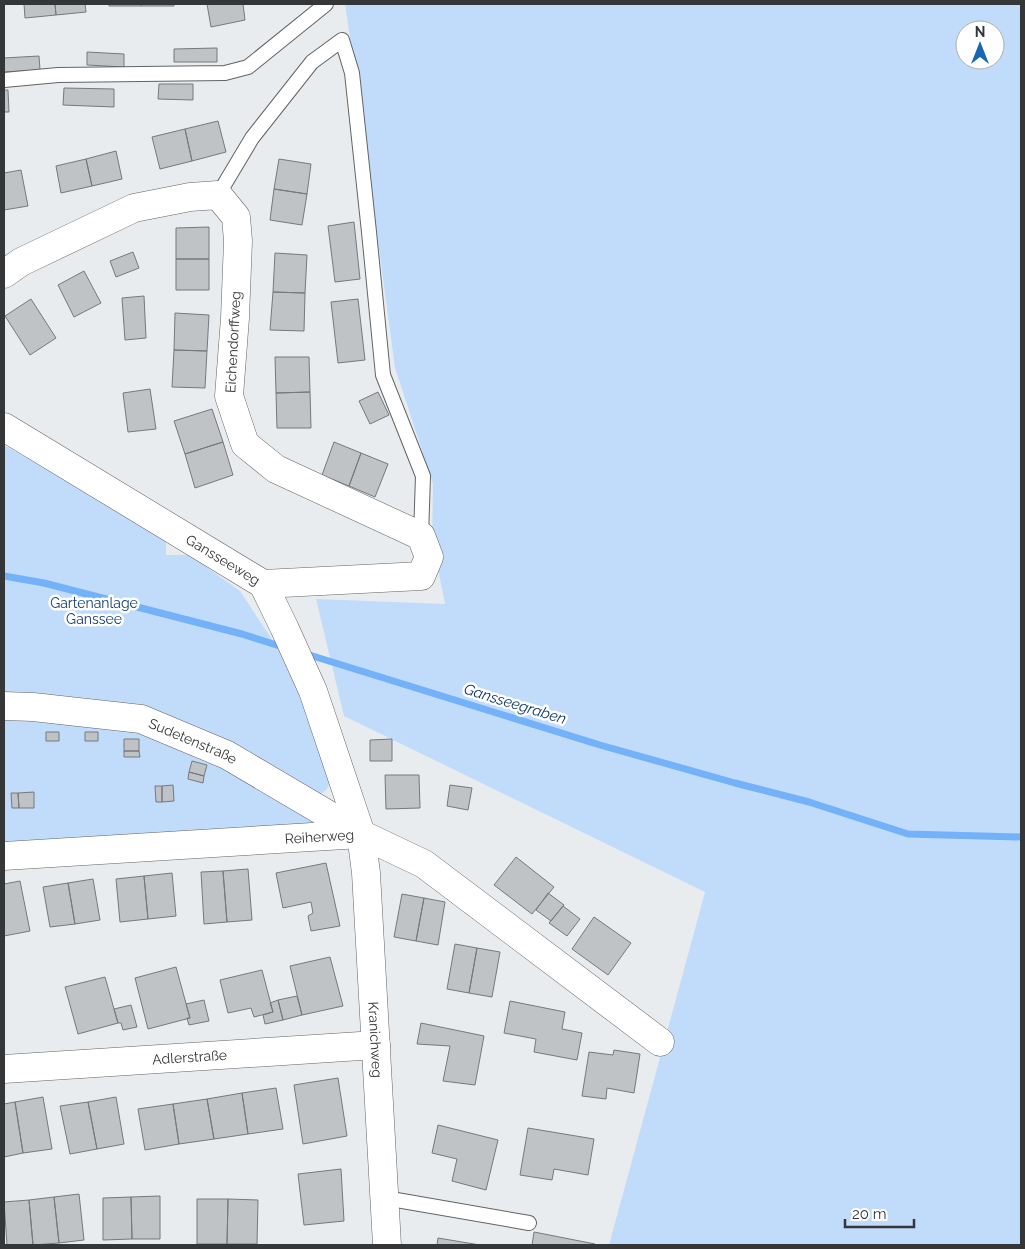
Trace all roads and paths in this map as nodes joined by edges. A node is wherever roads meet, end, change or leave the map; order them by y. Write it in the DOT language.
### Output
graph roads {
  1 [pos="326,4"];
  2 [pos="4,80"];
  3 [pos="218,195"];
  4 [pos="4,274"];
  5 [pos="4,427"];
  6 [pos="421,536"];
  7 [pos="263,584"];
  8 [pos="4,706"];
  9 [pos="361,834"];
  10 [pos="4,856"];
  11 [pos="660,1042"];
  12 [pos="376,1045"];
  13 [pos="4,1068"];
  14 [pos="385,1198"];
  15 [pos="529,1223"];
  16 [pos="387,1245"];
  1 -- 2 [label="lane"];
  3 -- 4 [label="street"];
  3 -- 6 [label="street, Eichendorffweg"];
  3 -- 6 [label="lane"];
  5 -- 7 [label="street, Gansseeweg"];
  6 -- 7 [label="street"];
  7 -- 9 [label="street, Gansseeweg"];
  8 -- 9 [label="street, Sudetenstraße"];
  9 -- 10 [label="street, Reiherweg"];
  9 -- 11 [label="street, Reiherweg"];
  9 -- 12 [label="street, Kranichweg"];
  12 -- 13 [label="street, Adlerstraße"];
  12 -- 14 [label="street, Kranichweg"];
  14 -- 15 [label="lane"];
  14 -- 16 [label="street, Kranichweg"];
}
